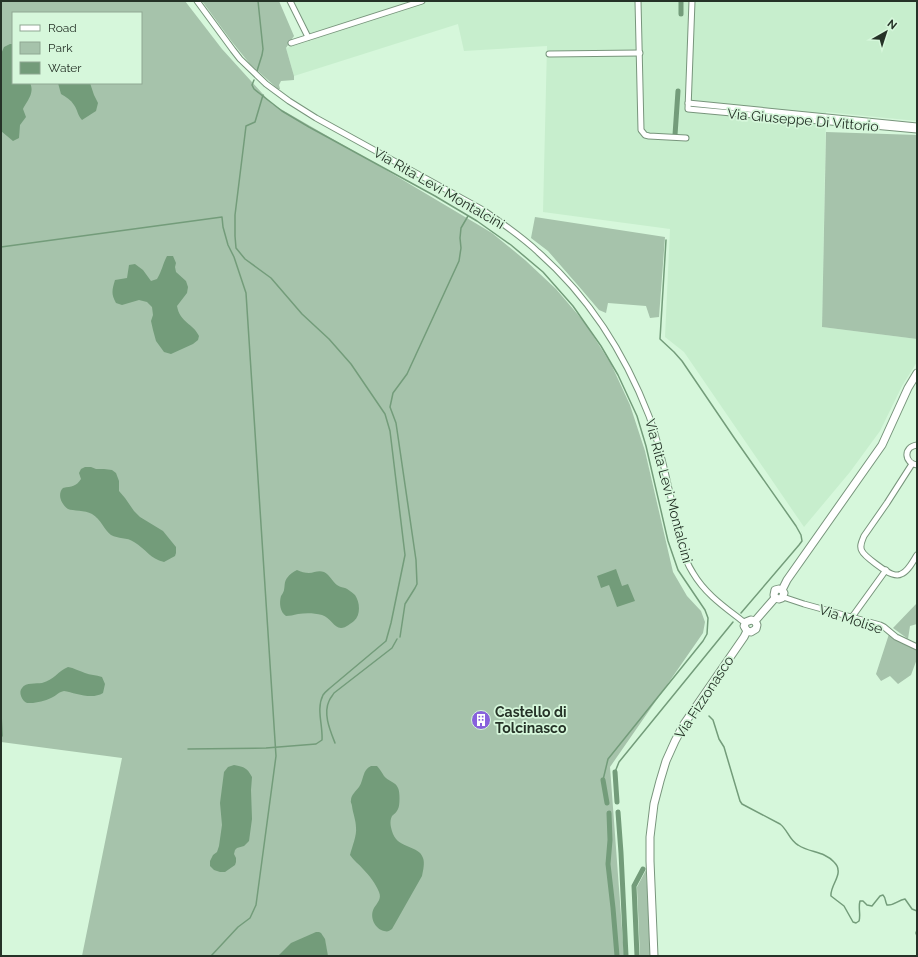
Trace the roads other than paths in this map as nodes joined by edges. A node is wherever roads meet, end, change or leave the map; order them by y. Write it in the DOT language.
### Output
graph roads {
  1 [pos="197,1"];
  2 [pos="290,1"];
  3 [pos="422,1"];
  4 [pos="638,1"];
  5 [pos="692,1"];
  6 [pos="308,37"];
  7 [pos="291,43"];
  8 [pos="640,53"];
  9 [pos="549,54"];
  10 [pos="822,119"];
  11 [pos="917,126"];
  12 [pos="917,130"];
  13 [pos="686,138"];
  14 [pos="917,373"];
  15 [pos="917,445"];
  16 [pos="914,464"];
  17 [pos="917,555"];
  18 [pos="886,570"];
  19 [pos="783,593"];
  20 [pos="852,617"];
  21 [pos="755,621"];
  22 [pos="743,622"];
  23 [pos="747,631"];
  24 [pos="917,647"];
  25 [pos="654,956"];
  1 -- 22 [label="street, Via Rita Levi Montalcini"];
  2 -- 6 [label="street"];
  3 -- 6 [label="street"];
  4 -- 8 [label="street"];
  5 -- 10 [label="street, Via Giuseppe Di Vittorio"];
  6 -- 7 [label="street"];
  8 -- 9 [label="street"];
  8 -- 13 [label="street"];
  10 -- 11 [label="street, Via Giuseppe Di Vittorio"];
  10 -- 12 [label="street, Via Giuseppe Di Vittorio"];
  14 -- 19 [label="main road"];
  15 -- 16 [label="street"];
  16 -- 18 [label="street"];
  17 -- 18 [label="street"];
  18 -- 20 [label="street"];
  19 -- 20 [label="street, Via Molise"];
  19 -- 21 [label="main road"];
  20 -- 24 [label="street, Via Molise"];
  21 -- 22 [label="main road"];
  21 -- 23 [label="main road"];
  22 -- 23 [label="main road"];
  23 -- 25 [label="main road, Via Fizzonasco"];
}
